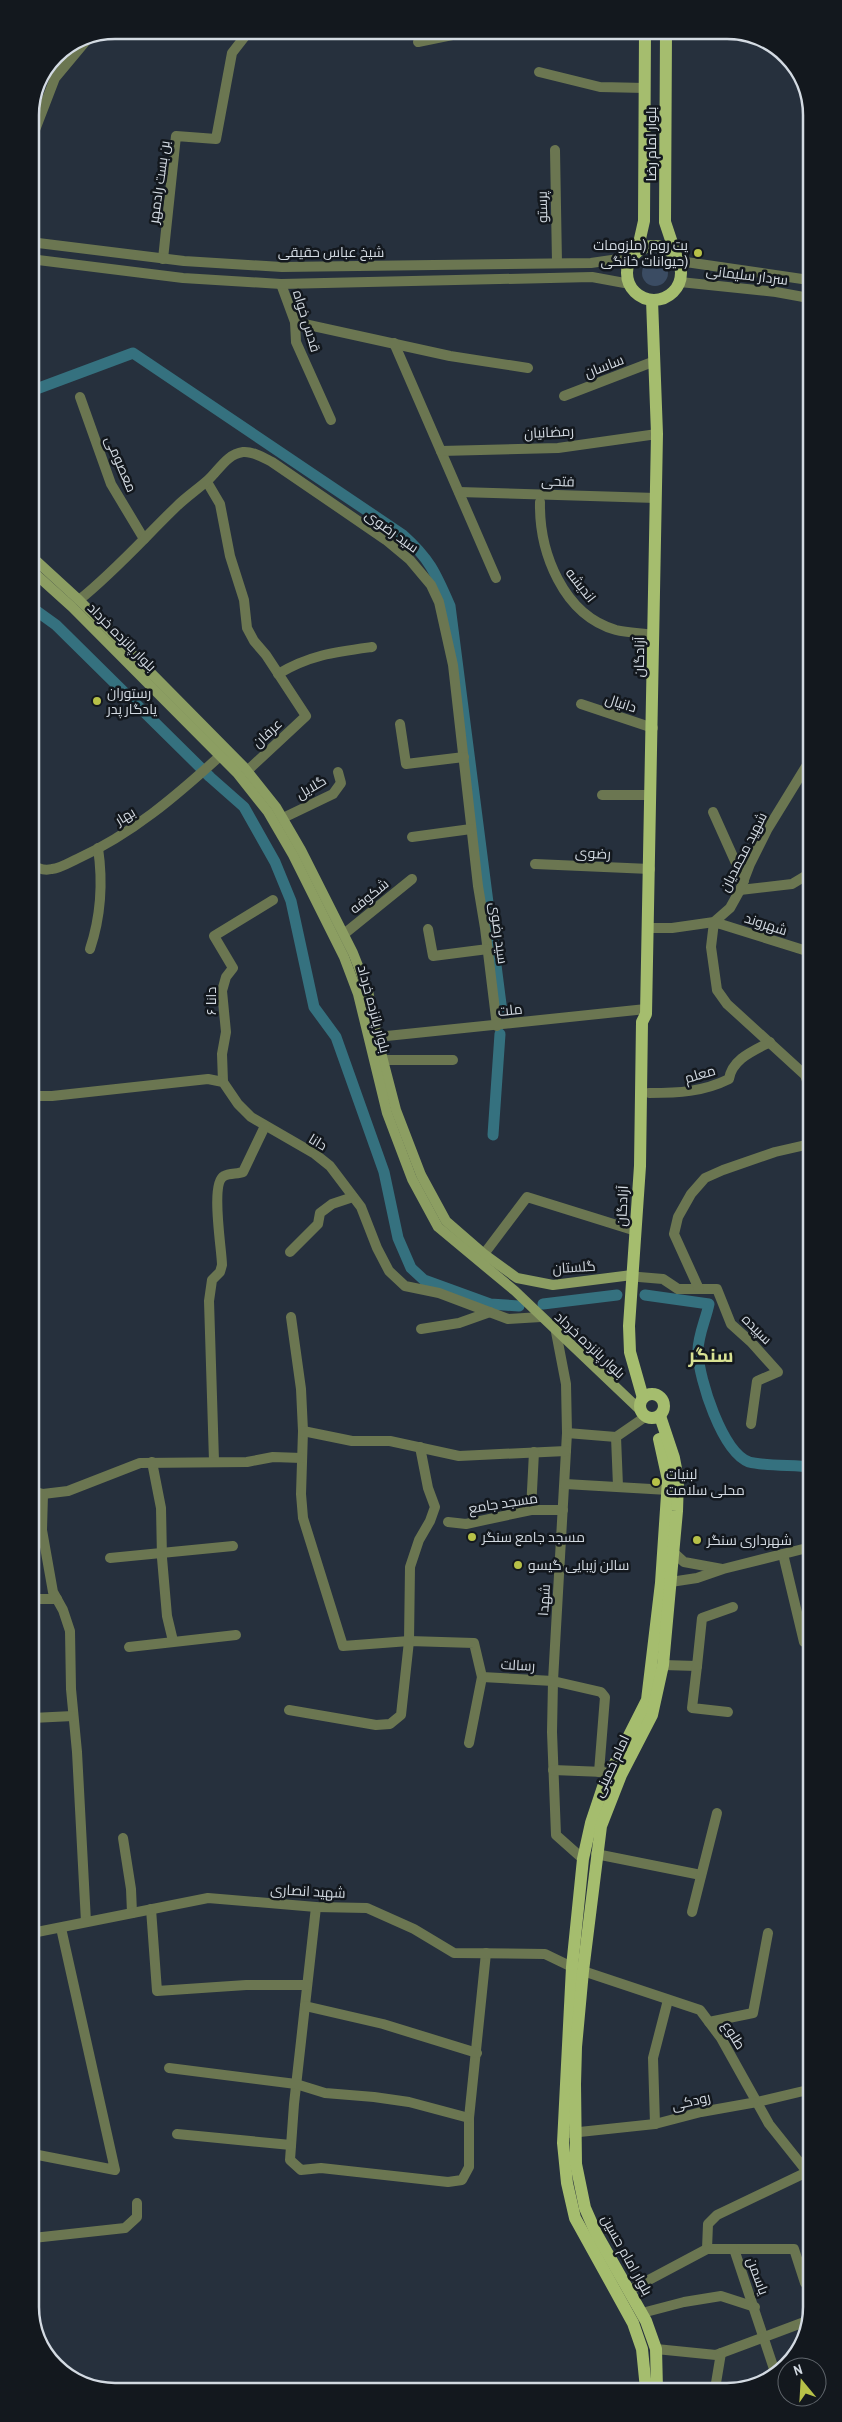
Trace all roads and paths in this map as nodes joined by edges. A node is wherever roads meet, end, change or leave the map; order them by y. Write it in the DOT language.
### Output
graph roads {
  1 [pos="243,39"];
  2 [pos="433,39"];
  3 [pos="646,39"];
  4 [pos="666,39"];
  5 [pos="418,42"];
  6 [pos="80,48"];
  7 [pos="539,72"];
  8 [pos="645,88"];
  9 [pos="39,120"];
  10 [pos="555,150"];
  11 [pos="39,243"];
  12 [pos="84,249"];
  13 [pos="635,254"];
  14 [pos="678,258"];
  15 [pos="163,259"];
  16 [pos="39,260"];
  17 [pos="556,263"];
  18 [pos="82,266"];
  19 [pos="803,279"];
  20 [pos="680,282"];
  21 [pos="281,284"];
  22 [pos="630,284"];
  23 [pos="803,297"];
  24 [pos="652,300"];
  25 [pos="295,322"];
  26 [pos="394,343"];
  27 [pos="655,361"];
  28 [pos="528,368"];
  29 [pos="564,396"];
  30 [pos="80,398"];
  31 [pos="331,420"];
  32 [pos="657,434"];
  33 [pos="441,451"];
  34 [pos="207,482"];
  35 [pos="459,492"];
  36 [pos="656,498"];
  37 [pos="540,502"];
  38 [pos="144,539"];
  39 [pos="39,563"];
  40 [pos="39,577"];
  41 [pos="496,578"];
  42 [pos="79,600"];
  43 [pos="654,635"];
  44 [pos="372,647"];
  45 [pos="278,674"];
  46 [pos="581,704"];
  47 [pos="400,724"];
  48 [pos="653,728"];
  49 [pos="220,756"];
  50 [pos="464,756"];
  51 [pos="247,771"];
  52 [pos="803,771"];
  53 [pos="338,772"];
  54 [pos="602,795"];
  55 [pos="651,795"];
  56 [pos="713,812"];
  57 [pos="283,818"];
  58 [pos="472,829"];
  59 [pos="412,836"];
  60 [pos="98,848"];
  61 [pos="535,864"];
  62 [pos="650,869"];
  63 [pos="39,870"];
  64 [pos="803,877"];
  65 [pos="412,879"];
  66 [pos="742,886"];
  67 [pos="273,900"];
  68 [pos="714,922"];
  69 [pos="428,928"];
  70 [pos="649,928"];
  71 [pos="344,934"];
  72 [pos="90,949"];
  73 [pos="488,949"];
  74 [pos="803,950"];
  75 [pos="646,1012"];
  76 [pos="497,1026"];
  77 [pos="372,1038"];
  78 [pos="770,1042"];
  79 [pos="383,1060"];
  80 [pos="453,1060"];
  81 [pos="803,1074"];
  82 [pos="223,1082"];
  83 [pos="649,1093"];
  84 [pos="39,1096"];
  85 [pos="265,1126"];
  86 [pos="803,1146"];
  87 [pos="352,1197"];
  88 [pos="636,1231"];
  89 [pos="290,1252"];
  90 [pos="484,1254"];
  91 [pos="636,1276"];
  92 [pos="517,1278"];
  93 [pos="699,1289"];
  94 [pos="490,1312"];
  95 [pos="291,1316"];
  96 [pos="541,1317"];
  97 [pos="421,1329"];
  98 [pos="556,1332"];
  99 [pos="648,1409"];
  100 [pos="751,1424"];
  101 [pos="303,1431"];
  102 [pos="567,1434"];
  103 [pos="616,1437"];
  104 [pos="420,1447"];
  105 [pos="566,1451"];
  106 [pos="534,1452"];
  107 [pos="302,1458"];
  108 [pos="214,1461"];
  109 [pos="152,1462"];
  110 [pos="565,1484"];
  111 [pos="618,1486"];
  112 [pos="668,1490"];
  113 [pos="39,1493"];
  114 [pos="43,1494"];
  115 [pos="532,1510"];
  116 [pos="563,1510"];
  117 [pos="448,1522"];
  118 [pos="233,1546"];
  119 [pos="803,1549"];
  120 [pos="162,1552"];
  121 [pos="673,1552"];
  122 [pos="783,1554"];
  123 [pos="110,1558"];
  124 [pos="723,1569"];
  125 [pos="665,1583"];
  126 [pos="39,1599"];
  127 [pos="57,1599"];
  128 [pos="733,1607"];
  129 [pos="236,1635"];
  130 [pos="803,1638"];
  131 [pos="173,1641"];
  132 [pos="409,1642"];
  133 [pos="128,1647"];
  134 [pos="663,1665"];
  135 [pos="697,1666"];
  136 [pos="482,1677"];
  137 [pos="553,1681"];
  138 [pos="288,1710"];
  139 [pos="728,1712"];
  140 [pos="73,1716"];
  141 [pos="39,1718"];
  142 [pos="469,1743"];
  143 [pos="553,1770"];
  144 [pos="610,1773"];
  145 [pos="717,1814"];
  146 [pos="123,1838"];
  147 [pos="596,1854"];
  148 [pos="583,1859"];
  149 [pos="701,1875"];
  150 [pos="316,1907"];
  151 [pos="151,1909"];
  152 [pos="692,1912"];
  153 [pos="132,1913"];
  154 [pos="86,1922"];
  155 [pos="61,1928"];
  156 [pos="39,1932"];
  157 [pos="768,1933"];
  158 [pos="486,1953"];
  159 [pos="577,1969"];
  160 [pos="307,1985"];
  161 [pos="668,2000"];
  162 [pos="305,2006"];
  163 [pos="709,2022"];
  164 [pos="477,2053"];
  165 [pos="169,2068"];
  166 [pos="296,2084"];
  167 [pos="803,2091"];
  168 [pos="757,2102"];
  169 [pos="469,2118"];
  170 [pos="655,2124"];
  171 [pos="570,2133"];
  172 [pos="177,2134"];
  173 [pos="291,2145"];
  174 [pos="39,2155"];
  175 [pos="803,2167"];
  176 [pos="803,2178"];
  177 [pos="138,2203"];
  178 [pos="39,2237"];
  179 [pos="706,2249"];
  180 [pos="734,2249"];
  181 [pos="803,2277"];
  182 [pos="630,2290"];
  183 [pos="755,2307"];
  184 [pos="642,2313"];
  185 [pos="801,2323"];
  186 [pos="762,2337"];
  187 [pos="656,2349"];
  188 [pos="721,2353"];
  189 [pos="773,2367"];
  190 [pos="645,2383"];
  191 [pos="657,2383"];
  192 [pos="716,2383"];
  1 -- 15 [label="street, بن بست رادمهر"];
  2 -- 5 [label="street"];
  3 -- 8 [label="main road, بلوار امام رضا"];
  4 -- 14 [label="main road, بلوار امام رضا"];
  6 -- 9 [label="street"];
  7 -- 8 [label="street"];
  8 -- 13 [label="main road, بلوار امام رضا"];
  10 -- 17 [label="street, پرستو"];
  11 -- 12 [label="street, شیخ عباس حقیقی"];
  12 -- 15 [label="street, شیخ عباس حقیقی"];
  12 -- 18 [label="street"];
  13 -- 14 [label="main road"];
  13 -- 17 [label="street, شیخ عباس حقیقی"];
  13 -- 22 [label="main road"];
  14 -- 19 [label="street, سردار سلیمانی"];
  14 -- 20 [label="main road"];
  15 -- 17 [label="street, شیخ عباس حقیقی"];
  16 -- 18 [label="street"];
  18 -- 21 [label="street"];
  20 -- 23 [label="street, سردار سلیمانی"];
  20 -- 24 [label="main road"];
  21 -- 22 [label="street"];
  21 -- 25 [label="street, قدس خواه"];
  22 -- 24 [label="main road"];
  24 -- 27 [label="main road, آزادگان"];
  25 -- 26 [label="street"];
  25 -- 31 [label="street, قدس خواه"];
  26 -- 28 [label="street"];
  26 -- 33 [label="street"];
  27 -- 29 [label="street, ساسان"];
  27 -- 32 [label="main road, آزادگان"];
  30 -- 38 [label="street, معصومی"];
  32 -- 33 [label="street, رمضانیان"];
  32 -- 36 [label="main road, آزادگان"];
  33 -- 35 [label="street"];
  34 -- 38 [label="street, سید رضوی"];
  34 -- 45 [label="street"];
  34 -- 50 [label="street, سید رضوی"];
  35 -- 36 [label="street, فتحی"];
  35 -- 41 [label="street"];
  36 -- 43 [label="main road, آزادگان"];
  37 -- 43 [label="street, اندیشه"];
  38 -- 42 [label="street, سید رضوی"];
  39 -- 42 [label="main road, بلوار پانزده خرداد"];
  40 -- 49 [label="main road, بلوار پانزده خرداد"];
  42 -- 51 [label="main road, بلوار پانزده خرداد"];
  43 -- 48 [label="main road, آزادگان"];
  44 -- 45 [label="street"];
  45 -- 51 [label="street, عرفان"];
  46 -- 48 [label="street, دانیال"];
  47 -- 50 [label="street"];
  48 -- 55 [label="main road, آزادگان"];
  49 -- 60 [label="street, بهار"];
  49 -- 77 [label="main road, بلوار پانزده خرداد"];
  50 -- 58 [label="street, سید رضوی"];
  51 -- 57 [label="main road, بلوار پانزده خرداد"];
  52 -- 66 [label="street, شهید محمدیان"];
  53 -- 57 [label="street, گلایل"];
  54 -- 55 [label="street"];
  55 -- 62 [label="main road, آزادگان"];
  56 -- 66 [label="street"];
  57 -- 71 [label="main road, بلوار پانزده خرداد"];
  58 -- 59 [label="street"];
  58 -- 73 [label="street, سید رضوی"];
  60 -- 63 [label="street, بهار"];
  60 -- 72 [label="street"];
  61 -- 62 [label="street, رضوی"];
  62 -- 70 [label="main road, آزادگان"];
  64 -- 66 [label="street"];
  65 -- 71 [label="street, شکوفه"];
  66 -- 68 [label="street, شهید محمدیان"];
  67 -- 82 [label="street, دانا ۶"];
  68 -- 70 [label="street"];
  68 -- 74 [label="street, شهروند"];
  68 -- 78 [label="street"];
  69 -- 73 [label="street"];
  70 -- 75 [label="main road, آزادگان"];
  71 -- 77 [label="main road, بلوار پانزده خرداد"];
  73 -- 76 [label="street, سید رضوی"];
  75 -- 76 [label="street, ملت"];
  75 -- 83 [label="main road, آزادگان"];
  75 -- 88 [label="main road, آزادگان"];
  76 -- 77 [label="street, ملت"];
  77 -- 79 [label="main road, بلوار پانزده خرداد"];
  77 -- 96 [label="main road, بلوار پانزده خرداد"];
  78 -- 81 [label="street"];
  78 -- 83 [label="street, معلم"];
  79 -- 80 [label="street"];
  79 -- 90 [label="main road, بلوار پانزده خرداد"];
  82 -- 84 [label="street"];
  82 -- 85 [label="street, دانا"];
  83 -- 91 [label="main road, آزادگان"];
  85 -- 87 [label="street, دانا"];
  85 -- 108 [label="street"];
  86 -- 93 [label="street"];
  87 -- 89 [label="street"];
  87 -- 94 [label="street, دانا"];
  88 -- 90 [label="street"];
  88 -- 91 [label="main road, آزادگان"];
  90 -- 92 [label="main road, بلوار پانزده خرداد"];
  91 -- 92 [label="main road, گلستان"];
  91 -- 93 [label="street, سپیده"];
  91 -- 99 [label="main road, آزادگان"];
  93 -- 100 [label="street, سپیده"];
  94 -- 96 [label="street, دانا"];
  94 -- 97 [label="street"];
  95 -- 101 [label="street"];
  96 -- 98 [label="main road, بلوار پانزده خرداد"];
  98 -- 99 [label="main road, بلوار پانزده خرداد"];
  98 -- 102 [label="street, شهدا"];
  99 -- 103 [label="street"];
  99 -- 112 [label="main road, امام خمینی"];
  99 -- 121 [label="main road, امام خمینی"];
  101 -- 104 [label="street"];
  101 -- 107 [label="street"];
  102 -- 103 [label="street"];
  102 -- 105 [label="street, شهدا"];
  103 -- 111 [label="street"];
  104 -- 106 [label="street"];
  104 -- 132 [label="street"];
  105 -- 106 [label="street"];
  105 -- 110 [label="street, شهدا"];
  106 -- 115 [label="street"];
  107 -- 108 [label="street"];
  107 -- 132 [label="street"];
  108 -- 109 [label="street"];
  109 -- 114 [label="street"];
  109 -- 120 [label="street"];
  110 -- 111 [label="street"];
  110 -- 116 [label="street, شهدا"];
  111 -- 112 [label="street"];
  112 -- 125 [label="main road, امام خمینی"];
  113 -- 114 [label="street"];
  114 -- 127 [label="street"];
  115 -- 116 [label="street, مسجد جامع"];
  115 -- 117 [label="street, مسجد جامع"];
  116 -- 137 [label="street, شهدا"];
  118 -- 120 [label="street"];
  119 -- 122 [label="street"];
  120 -- 123 [label="street"];
  120 -- 131 [label="street"];
  121 -- 124 [label="street"];
  121 -- 125 [label="main road, امام خمینی"];
  122 -- 124 [label="street"];
  122 -- 130 [label="street"];
  124 -- 125 [label="street"];
  125 -- 134 [label="main road, امام خمینی"];
  125 -- 144 [label="main road, امام خمینی"];
  126 -- 127 [label="street"];
  127 -- 140 [label="street"];
  128 -- 135 [label="street"];
  129 -- 131 [label="street"];
  131 -- 133 [label="street"];
  132 -- 136 [label="street"];
  132 -- 138 [label="street"];
  134 -- 135 [label="street"];
  134 -- 144 [label="main road, امام خمینی"];
  135 -- 139 [label="street"];
  136 -- 137 [label="street, رسالت"];
  136 -- 142 [label="street"];
  137 -- 143 [label="street, شهدا"];
  137 -- 144 [label="street, رسالت"];
  140 -- 141 [label="street"];
  140 -- 154 [label="street"];
  143 -- 144 [label="street"];
  143 -- 148 [label="street, شهدا"];
  144 -- 147 [label="main road, امام خمینی"];
  144 -- 148 [label="main road, امام خمینی"];
  145 -- 149 [label="street"];
  146 -- 153 [label="street"];
  147 -- 149 [label="street"];
  147 -- 159 [label="main road, امام خمینی"];
  148 -- 159 [label="main road, امام خمینی"];
  149 -- 152 [label="street"];
  150 -- 151 [label="street, شهید انصاری"];
  150 -- 158 [label="street, شهید انصاری"];
  150 -- 160 [label="street"];
  151 -- 153 [label="street, شهید انصاری"];
  151 -- 160 [label="street"];
  153 -- 154 [label="street, شهید انصاری"];
  154 -- 155 [label="street, شهید انصاری"];
  155 -- 156 [label="street, شهید انصاری"];
  155 -- 174 [label="street"];
  157 -- 163 [label="street"];
  158 -- 159 [label="street, شهید انصاری"];
  158 -- 164 [label="street"];
  159 -- 161 [label="street, طلوع"];
  159 -- 171 [label="main road, امام خمینی"];
  160 -- 162 [label="street"];
  161 -- 163 [label="street, طلوع"];
  161 -- 170 [label="street"];
  162 -- 164 [label="street"];
  162 -- 166 [label="street"];
  163 -- 168 [label="street, طلوع"];
  164 -- 169 [label="street"];
  165 -- 166 [label="street"];
  166 -- 169 [label="street"];
  166 -- 173 [label="street"];
  167 -- 168 [label="street, رودکی"];
  168 -- 170 [label="street, رودکی"];
  168 -- 175 [label="street, طلوع"];
  169 -- 173 [label="street"];
  170 -- 171 [label="street, رودکی"];
  171 -- 182 [label="main road, بلوار امام حسین"];
  171 -- 190 [label="main road, بلوار امام حسین"];
  172 -- 173 [label="street"];
  176 -- 179 [label="street"];
  177 -- 178 [label="street"];
  179 -- 180 [label="street, یاسمن"];
  179 -- 182 [label="street, یاسمن"];
  180 -- 181 [label="street"];
  180 -- 183 [label="street, یاسمن"];
  182 -- 184 [label="main road, بلوار امام حسین"];
  183 -- 184 [label="street"];
  183 -- 186 [label="street, یاسمن"];
  184 -- 187 [label="main road, بلوار امام حسین"];
  185 -- 186 [label="street"];
  186 -- 188 [label="street"];
  186 -- 189 [label="street, یاسمن"];
  187 -- 188 [label="street"];
  187 -- 191 [label="main road, بلوار امام حسین"];
  188 -- 192 [label="street"];
}
